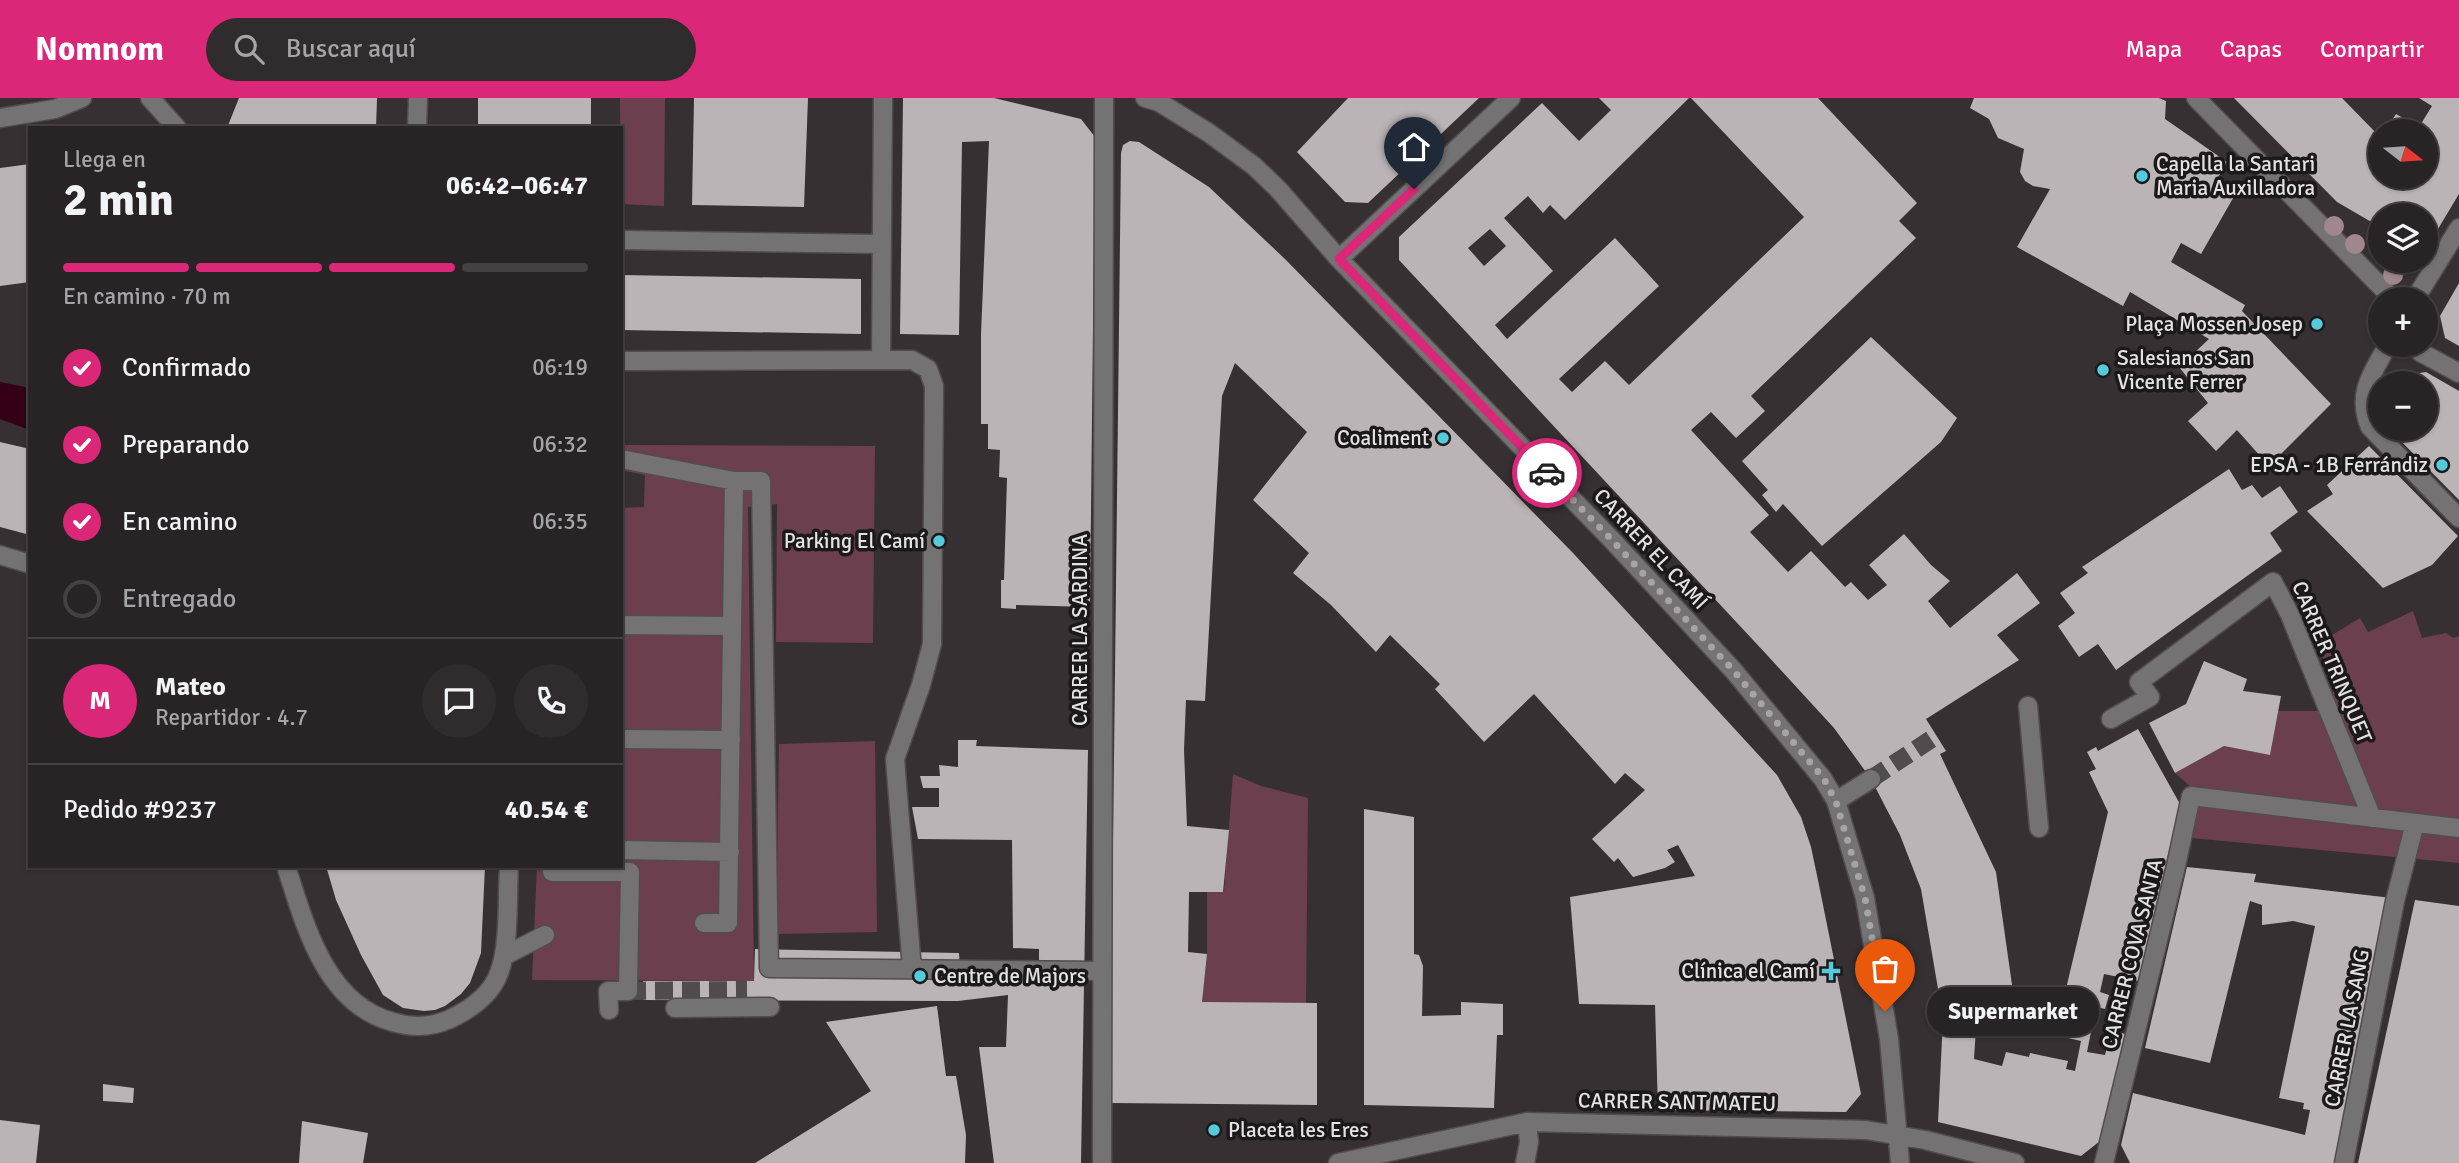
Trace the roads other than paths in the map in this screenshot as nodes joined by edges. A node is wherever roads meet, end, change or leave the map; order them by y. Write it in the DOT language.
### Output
graph roads {
  1 [pos="82,98"];
  2 [pos="150,98"];
  3 [pos="418,98"];
  4 [pos="883,98"];
  5 [pos="1104,98"];
  6 [pos="1145,98"];
  7 [pos="1511,98"];
  8 [pos="2196,98"];
  9 [pos="0,118"];
  10 [pos="175,126"];
  11 [pos="417,126"];
  12 [pos="2459,228"];
  13 [pos="623,240"];
  14 [pos="881,244"];
  15 [pos="1339,259"];
  16 [pos="2381,287"];
  17 [pos="2422,287"];
  18 [pos="2382,357"];
  19 [pos="2429,357"];
  20 [pos="881,359"];
  21 [pos="623,361"];
  22 [pos="2459,373"];
  23 [pos="623,459"];
  24 [pos="734,481"];
  25 [pos="2459,518"];
  26 [pos="0,555"];
  27 [pos="28,563"];
  28 [pos="623,625"];
  29 [pos="732,626"];
  30 [pos="2028,706"];
  31 [pos="2111,719"];
  32 [pos="623,739"];
  33 [pos="731,740"];
  34 [pos="1871,779"];
  35 [pos="1836,802"];
  36 [pos="2372,818"];
  37 [pos="2415,823"];
  38 [pos="2039,828"];
  39 [pos="2459,828"];
  40 [pos="623,850"];
  41 [pos="730,852"];
  42 [pos="287,868"];
  43 [pos="509,868"];
  44 [pos="552,872"];
  45 [pos="704,923"];
  46 [pos="545,935"];
  47 [pos="504,957"];
  48 [pos="912,969"];
  49 [pos="1102,971"];
  50 [pos="770,1007"];
  51 [pos="675,1008"];
  52 [pos="609,1010"];
  53 [pos="1527,1122"];
  54 [pos="1896,1135"];
  55 [pos="1102,1163"];
  56 [pos="1338,1163"];
  57 [pos="1525,1163"];
  58 [pos="1900,1163"];
  59 [pos="2015,1163"];
  60 [pos="2104,1163"];
  61 [pos="2344,1163"];
  1 -- 9 [label="street"];
  2 -- 10 [label="street"];
  3 -- 11 [label="street"];
  4 -- 14 [label="street"];
  5 -- 49 [label="street, CARRER LA SARDINA"];
  6 -- 15 [label="street, CARRER EL CAMÍ"];
  7 -- 15 [label="street"];
  8 -- 16 [label="street"];
  12 -- 17 [label="street"];
  13 -- 14 [label="street"];
  14 -- 20 [label="street"];
  15 -- 35 [label="street, CARRER EL CAMÍ"];
  18 -- 25 [label="street"];
  19 -- 22 [label="street"];
  20 -- 21 [label="street"];
  20 -- 48 [label="street"];
  23 -- 24 [label="street"];
  24 -- 29 [label="street"];
  24 -- 48 [label="street"];
  26 -- 27 [label="street"];
  28 -- 29 [label="street"];
  29 -- 33 [label="street"];
  30 -- 38 [label="street"];
  31 -- 36 [label="street, CARRER TRINQUET"];
  32 -- 33 [label="street"];
  33 -- 41 [label="street"];
  34 -- 35 [label="street"];
  35 -- 54 [label="street, CARRER EL CAMÍ"];
  36 -- 37 [label="street"];
  36 -- 60 [label="street, CARRER COVA SANTA"];
  37 -- 39 [label="street"];
  37 -- 61 [label="street, CARRER LA SANG"];
  40 -- 41 [label="street"];
  41 -- 45 [label="street"];
  42 -- 47 [label="street"];
  43 -- 47 [label="street"];
  44 -- 52 [label="street"];
  46 -- 47 [label="street"];
  48 -- 49 [label="street"];
  49 -- 55 [label="street, CARRER LA SARDINA"];
  50 -- 51 [label="street"];
  53 -- 54 [label="street, CARRER SANT MATEU"];
  53 -- 56 [label="street, CARRER SANT MATEU"];
  53 -- 57 [label="street"];
  54 -- 58 [label="street, CARRER EL CAMÍ"];
  54 -- 59 [label="street, CARRER SANT MATEU"];
}
